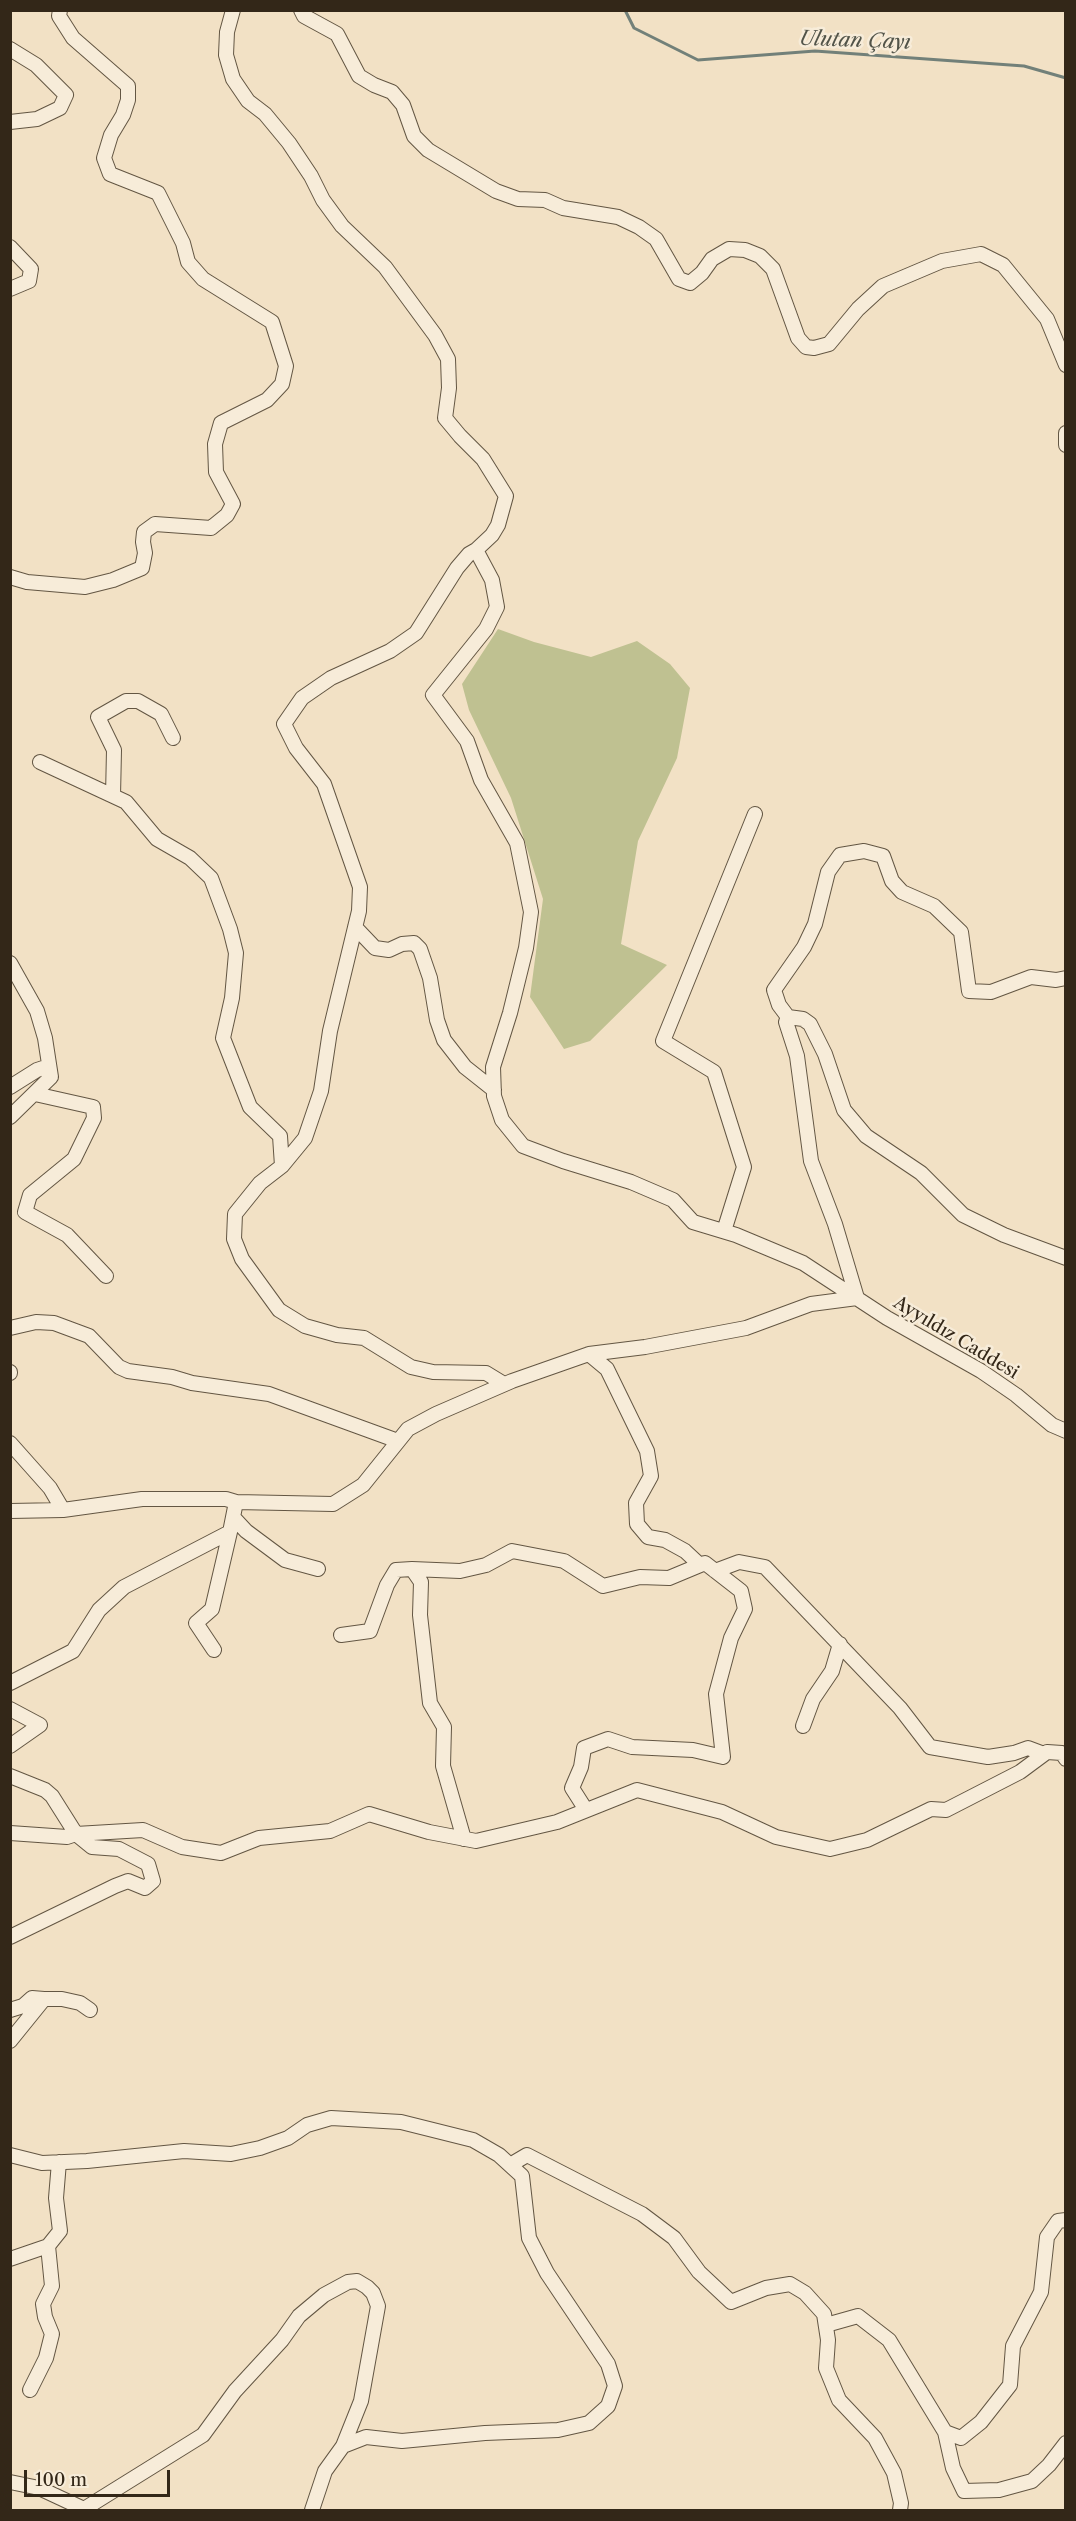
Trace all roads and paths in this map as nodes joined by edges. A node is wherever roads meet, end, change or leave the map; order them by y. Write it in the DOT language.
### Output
graph roads {
  1 [pos="60,10"];
  2 [pos="233,10"];
  3 [pos="302,10"];
  4 [pos="10,49"];
  5 [pos="10,122"];
  6 [pos="10,247"];
  7 [pos="10,289"];
  8 [pos="1065,365"];
  9 [pos="1065,433"];
  10 [pos="1065,445"];
  11 [pos="476,550"];
  12 [pos="10,578"];
  13 [pos="173,738"];
  14 [pos="40,762"];
  15 [pos="113,796"];
  16 [pos="755,814"];
  17 [pos="355,927"];
  18 [pos="10,963"];
  19 [pos="1065,978"];
  20 [pos="788,1017"];
  21 [pos="49,1066"];
  22 [pos="10,1087"];
  23 [pos="494,1090"];
  24 [pos="35,1094"];
  25 [pos="10,1117"];
  26 [pos="282,1166"];
  27 [pos="724,1231"];
  28 [pos="1065,1258"];
  29 [pos="106,1276"];
  30 [pos="857,1298"];
  31 [pos="10,1328"];
  32 [pos="589,1354"];
  33 [pos="504,1384"];
  34 [pos="1065,1431"];
  35 [pos="398,1441"];
  36 [pos="10,1443"];
  37 [pos="236,1502"];
  38 [pos="63,1510"];
  39 [pos="10,1511"];
  40 [pos="233,1517"];
  41 [pos="230,1532"];
  42 [pos="700,1565"];
  43 [pos="318,1569"];
  44 [pos="412,1569"];
  45 [pos="715,1571"];
  46 [pos="341,1635"];
  47 [pos="840,1644"];
  48 [pos="213,1650"];
  49 [pos="10,1683"];
  50 [pos="10,1708"];
  51 [pos="803,1726"];
  52 [pos="10,1746"];
  53 [pos="1044,1754"];
  54 [pos="1065,1759"];
  55 [pos="10,1776"];
  56 [pos="586,1810"];
  57 [pos="10,1833"];
  58 [pos="76,1834"];
  59 [pos="464,1839"];
  60 [pos="10,1937"];
  61 [pos="44,1999"];
  62 [pos="10,2010"];
  63 [pos="90,2010"];
  64 [pos="10,2041"];
  65 [pos="10,2155"];
  66 [pos="59,2162"];
  67 [pos="510,2165"];
  68 [pos="1065,2220"];
  69 [pos="48,2246"];
  70 [pos="10,2259"];
  71 [pos="826,2325"];
  72 [pos="30,2390"];
  73 [pos="945,2432"];
  74 [pos="1065,2443"];
  75 [pos="343,2445"];
  76 [pos="10,2481"];
  77 [pos="312,2511"];
  78 [pos="900,2511"];
  1 -- 12 [label="street"];
  2 -- 11 [label="street"];
  3 -- 8 [label="street"];
  4 -- 5 [label="street"];
  6 -- 7 [label="street"];
  9 -- 10 [label="street"];
  11 -- 17 [label="street"];
  11 -- 23 [label="street, Ayyıldız Caddesi"];
  13 -- 15 [label="street"];
  14 -- 15 [label="street"];
  15 -- 26 [label="street"];
  16 -- 27 [label="street"];
  17 -- 23 [label="street"];
  17 -- 26 [label="street"];
  18 -- 21 [label="street"];
  19 -- 20 [label="street"];
  20 -- 28 [label="street"];
  20 -- 30 [label="street"];
  21 -- 22 [label="street"];
  21 -- 24 [label="street"];
  23 -- 27 [label="street, Ayyıldız Caddesi"];
  24 -- 25 [label="street"];
  24 -- 29 [label="street"];
  26 -- 33 [label="street"];
  27 -- 30 [label="street, Ayyıldız Caddesi"];
  30 -- 32 [label="street"];
  30 -- 34 [label="street, Ayyıldız Caddesi"];
  31 -- 35 [label="street"];
  32 -- 33 [label="street"];
  32 -- 42 [label="street"];
  33 -- 35 [label="street"];
  35 -- 37 [label="street"];
  36 -- 38 [label="street"];
  37 -- 38 [label="street"];
  37 -- 40 [label="street"];
  38 -- 39 [label="street"];
  40 -- 41 [label="street"];
  40 -- 43 [label="street"];
  41 -- 48 [label="street"];
  41 -- 49 [label="street"];
  42 -- 44 [label="street"];
  42 -- 45 [label="street"];
  44 -- 46 [label="street"];
  44 -- 59 [label="street"];
  45 -- 47 [label="street"];
  45 -- 56 [label="street"];
  47 -- 51 [label="street"];
  47 -- 53 [label="street"];
  50 -- 52 [label="street"];
  53 -- 54 [label="street"];
  53 -- 56 [label="street"];
  55 -- 58 [label="street"];
  56 -- 59 [label="street"];
  57 -- 58 [label="street"];
  58 -- 59 [label="street"];
  58 -- 60 [label="street"];
  61 -- 62 [label="street"];
  61 -- 63 [label="street"];
  61 -- 64 [label="street"];
  65 -- 66 [label="street"];
  66 -- 67 [label="street"];
  66 -- 69 [label="street"];
  67 -- 71 [label="street"];
  67 -- 75 [label="street"];
  68 -- 73 [label="street"];
  69 -- 70 [label="street"];
  69 -- 72 [label="street"];
  71 -- 73 [label="street"];
  71 -- 78 [label="street"];
  73 -- 74 [label="street"];
  75 -- 76 [label="street"];
  75 -- 77 [label="street"];
}
